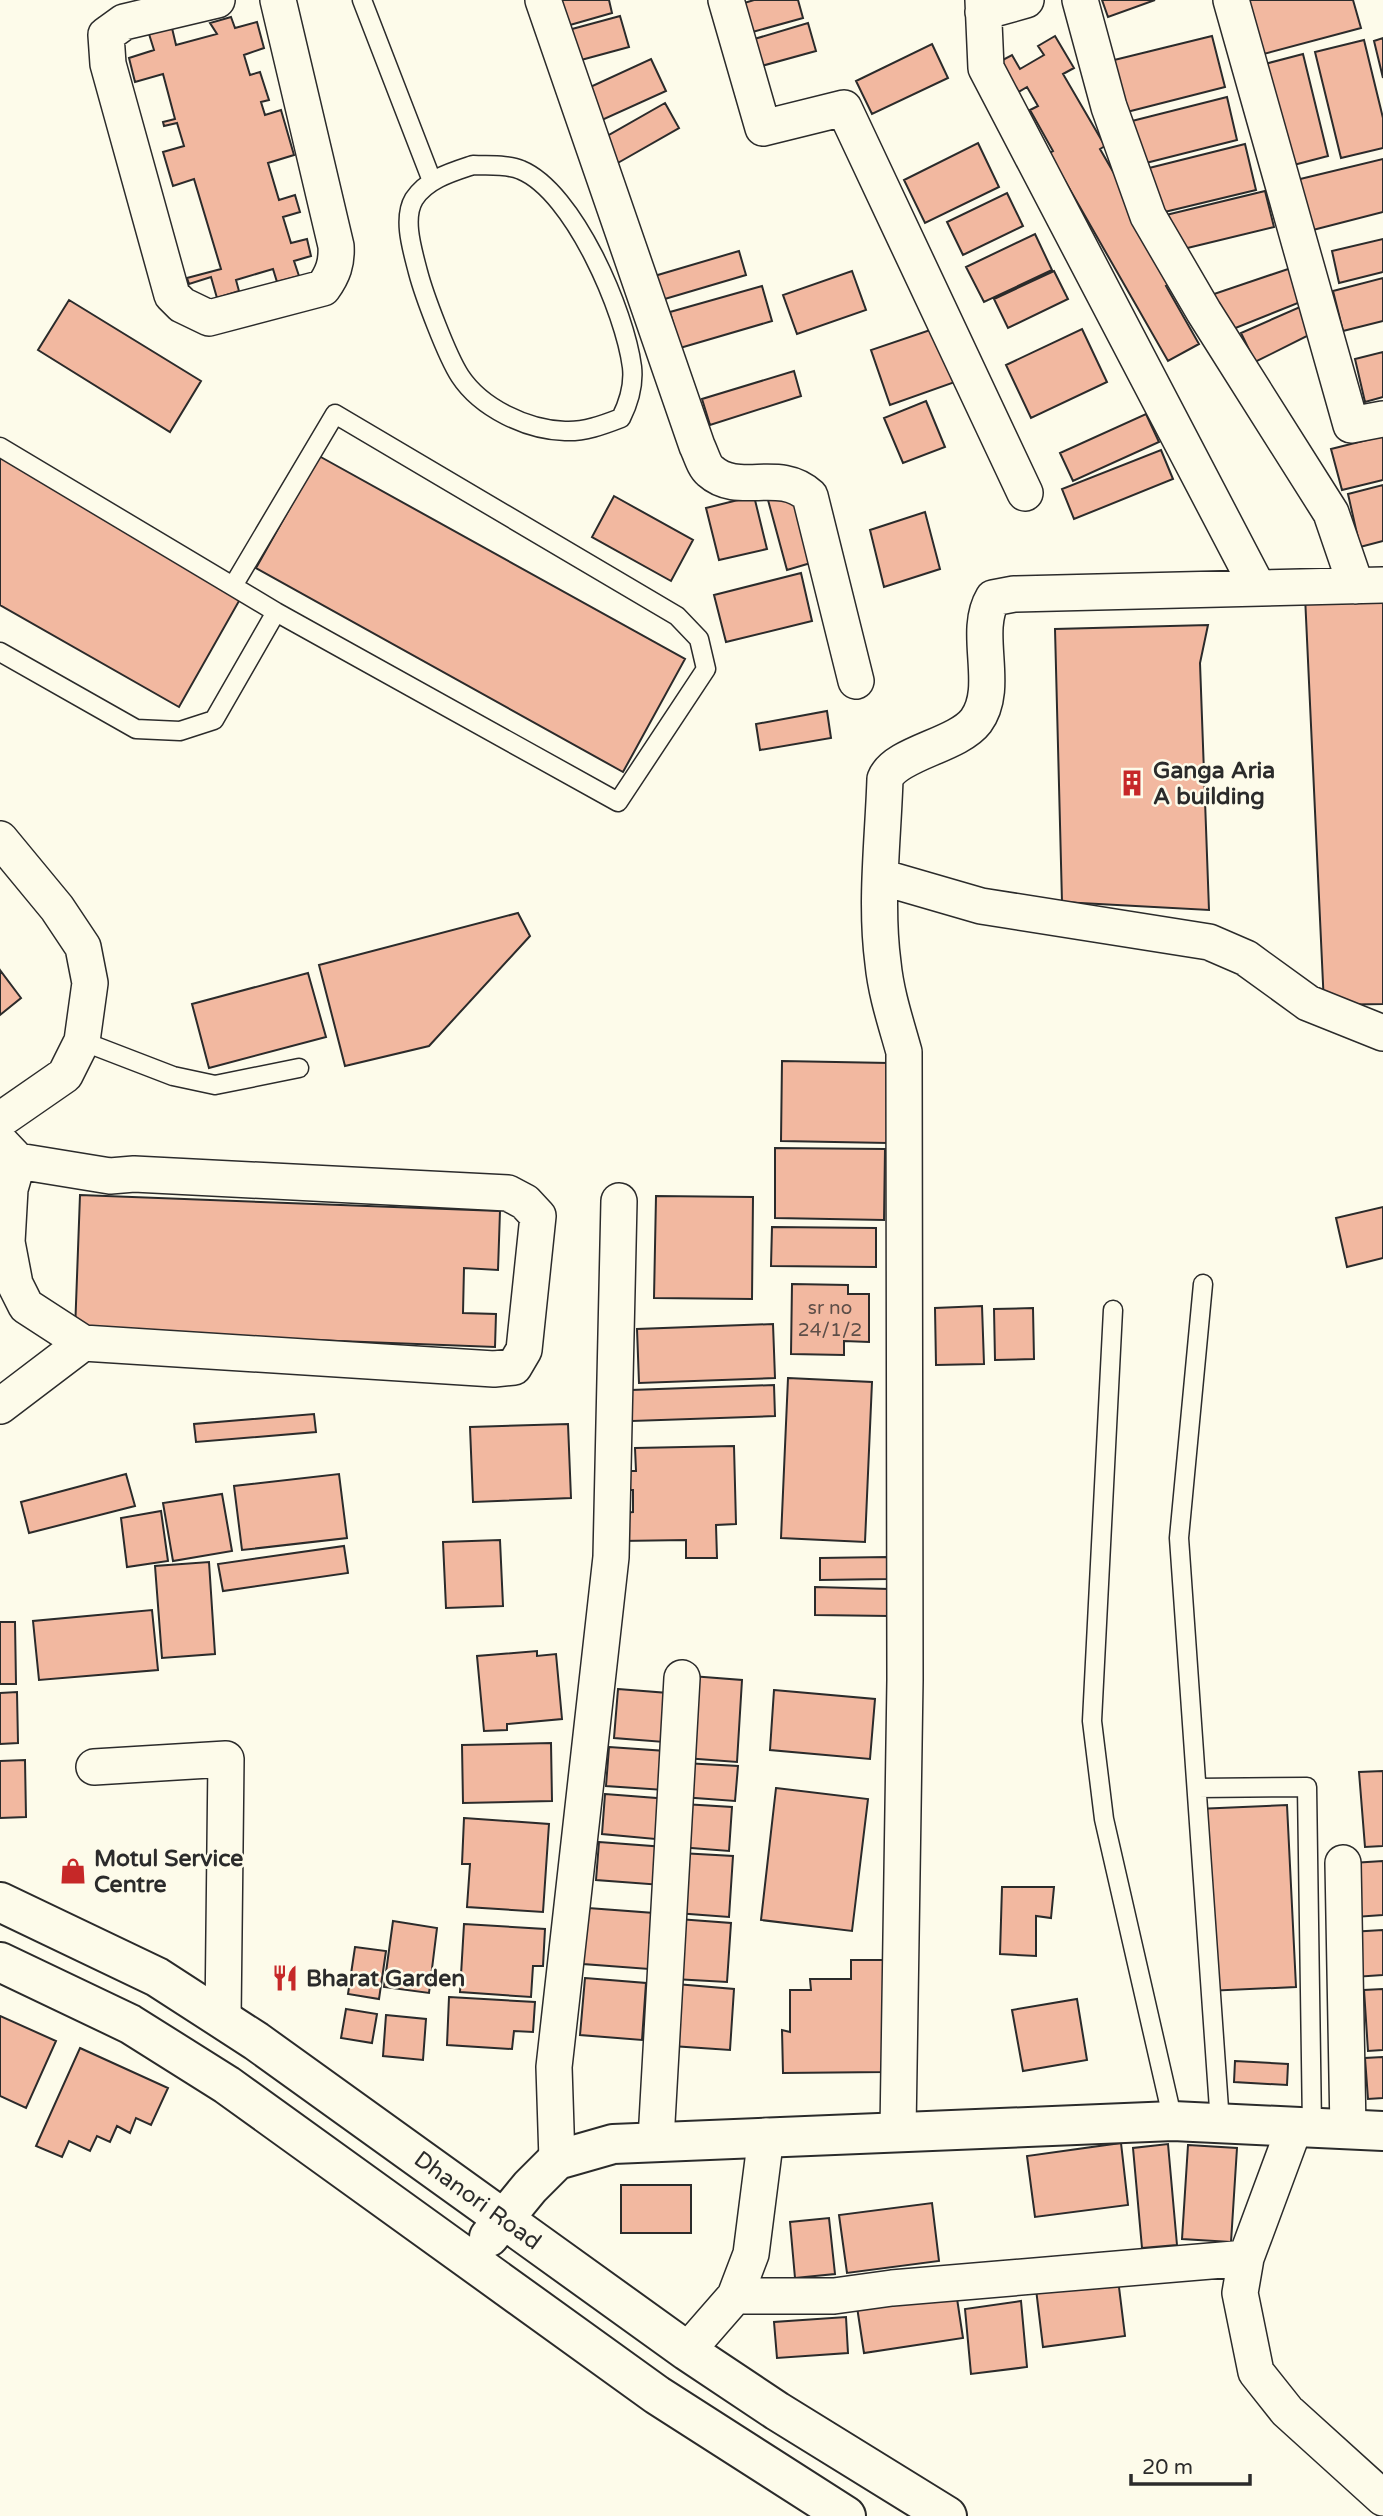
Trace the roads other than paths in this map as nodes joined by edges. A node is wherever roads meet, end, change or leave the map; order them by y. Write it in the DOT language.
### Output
graph roads {
  1 [pos="217,0"];
  2 [pos="278,0"];
  3 [pos="362,0"];
  4 [pos="543,0"];
  5 [pos="726,0"];
  6 [pos="1026,0"];
  7 [pos="1080,0"];
  8 [pos="1231,0"];
  9 [pos="983,6"];
  10 [pos="432,181"];
  11 [pos="1383,419"];
  12 [pos="0,447"];
  13 [pos="1025,494"];
  14 [pos="1370,585"];
  15 [pos="233,586"];
  16 [pos="1258,588"];
  17 [pos="276,612"];
  18 [pos="0,652"];
  19 [pos="856,681"];
  20 [pos="0,839"];
  21 [pos="881,877"];
  22 [pos="1383,1033"];
  23 [pos="82,1041"];
  24 [pos="299,1068"];
  25 [pos="0,1120"];
  26 [pos="7,1155"];
  27 [pos="620,1201"];
  28 [pos="1203,1284"];
  29 [pos="1113,1310"];
  30 [pos="83,1343"];
  31 [pos="0,1406"];
  32 [pos="682,1678"];
  33 [pos="94,1767"];
  34 [pos="1197,1788"];
  35 [pos="1343,1863"];
  36 [pos="0,1902"];
  37 [pos="0,1962"];
  38 [pos="223,2019"];
  39 [pos="354,2111"];
  40 [pos="1173,2121"];
  41 [pos="1220,2123"];
  42 [pos="1334,2129"];
  43 [pos="898,2131"];
  44 [pos="766,2136"];
  45 [pos="656,2140"];
  46 [pos="323,2154"];
  47 [pos="557,2160"];
  48 [pos="504,2219"];
  49 [pos="1246,2258"];
  50 [pos="470,2260"];
  51 [pos="735,2296"];
  52 [pos="687,2351"];
  53 [pos="1383,2498"];
  54 [pos="846,2516"];
  55 [pos="947,2516"];
  1 -- 2 [label="street"];
  3 -- 10 [label="lane"];
  4 -- 19 [label="street"];
  5 -- 13 [label="street"];
  6 -- 9 [label="street"];
  7 -- 14 [label="street"];
  8 -- 11 [label="street"];
  9 -- 16 [label="street"];
  10 -- 10 [label="lane"];
  12 -- 15 [label="lane"];
  14 -- 16 [label="street"];
  15 -- 17 [label="lane"];
  15 -- 17 [label="lane"];
  16 -- 21 [label="street"];
  17 -- 18 [label="lane"];
  20 -- 23 [label="street"];
  21 -- 22 [label="street"];
  21 -- 43 [label="street"];
  23 -- 24 [label="lane"];
  23 -- 25 [label="street"];
  26 -- 30 [label="street"];
  26 -- 30 [label="street"];
  27 -- 47 [label="street"];
  28 -- 34 [label="lane"];
  29 -- 40 [label="lane"];
  30 -- 31 [label="street"];
  32 -- 45 [label="street"];
  33 -- 38 [label="street"];
  34 -- 41 [label="lane"];
  34 -- 42 [label="lane"];
  35 -- 42 [label="street"];
  36 -- 38 [label="main road, Dhanori Road"];
  37 -- 46 [label="main road"];
  38 -- 39 [label="main road, Dhanori Road"];
  39 -- 46 [label="main road"];
  39 -- 48 [label="main road, Dhanori Road"];
  40 -- 41 [label="main road"];
  40 -- 43 [label="main road"];
  41 -- 42 [label="main road"];
  42 -- 49 [label="street"];
  43 -- 44 [label="main road"];
  44 -- 45 [label="main road"];
  44 -- 51 [label="street"];
  45 -- 47 [label="main road"];
  46 -- 50 [label="main road"];
  47 -- 48 [label="main road"];
  48 -- 50 [label="main road"];
  48 -- 52 [label="main road, Dhanori Road"];
  49 -- 51 [label="street"];
  49 -- 53 [label="street"];
  50 -- 54 [label="main road"];
  51 -- 52 [label="street"];
  52 -- 55 [label="main road, Dhanori Road"];
}
